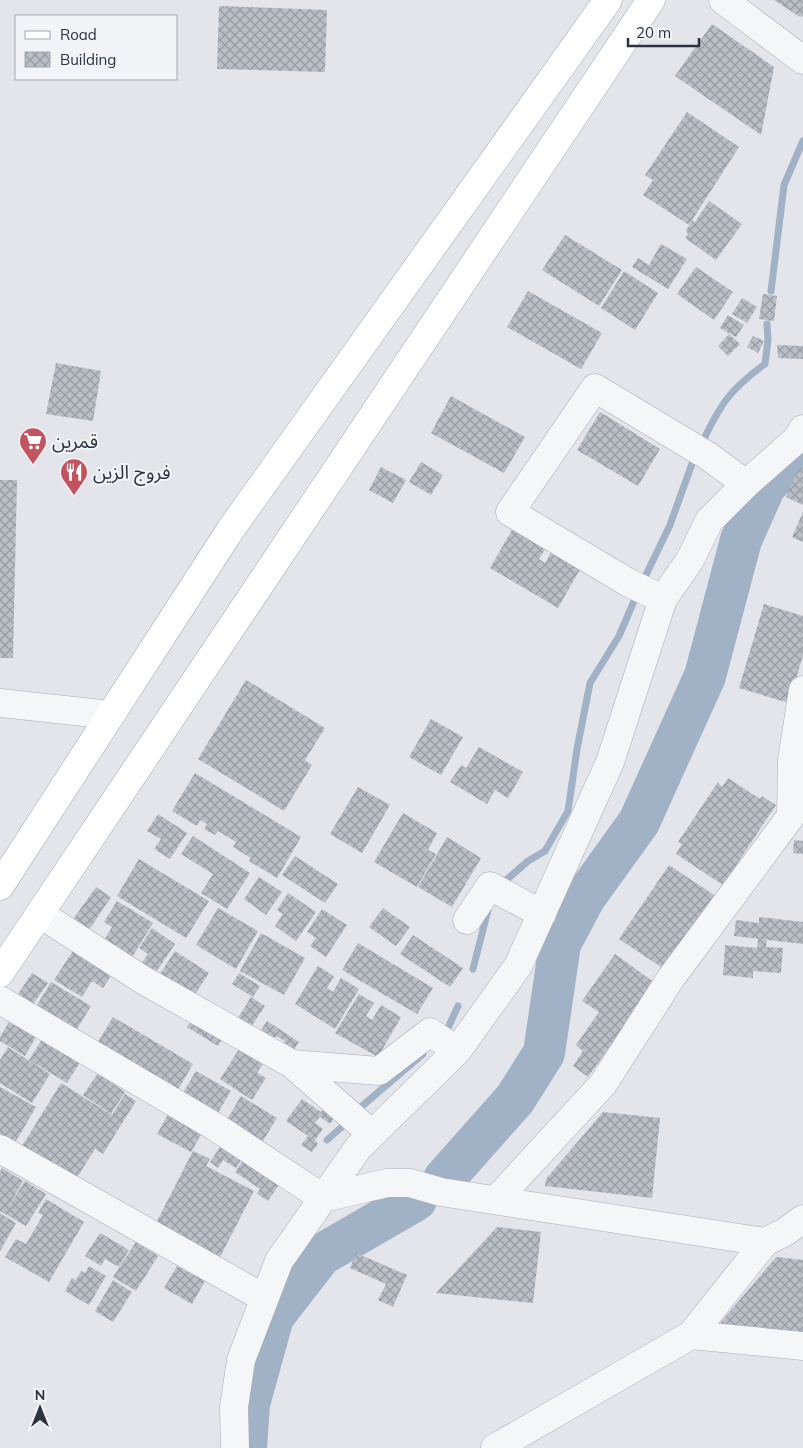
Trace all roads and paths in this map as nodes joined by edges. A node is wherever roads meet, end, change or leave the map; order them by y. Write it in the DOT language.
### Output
graph roads {
  1 [pos="608,0"];
  2 [pos="651,0"];
  3 [pos="723,0"];
  4 [pos="803,60"];
  5 [pos="803,429"];
  6 [pos="746,484"];
  7 [pos="646,590"];
  8 [pos="803,690"];
  9 [pos="0,703"];
  10 [pos="111,715"];
  11 [pos="797,796"];
  12 [pos="0,886"];
  13 [pos="40,914"];
  14 [pos="542,914"];
  15 [pos="466,920"];
  16 [pos="0,974"];
  17 [pos="0,1000"];
  18 [pos="443,1042"];
  19 [pos="292,1064"];
  20 [pos="358,1122"];
  21 [pos="0,1150"];
  22 [pos="323,1198"];
  23 [pos="496,1200"];
  24 [pos="789,1231"];
  25 [pos="264,1298"];
  26 [pos="691,1335"];
  27 [pos="803,1346"];
  28 [pos="235,1448"];
  29 [pos="494,1448"];
  1 -- 10 [label="main road"];
  2 -- 13 [label="main road"];
  3 -- 4 [label="street"];
  5 -- 6 [label="street"];
  6 -- 7 [label="street"];
  6 -- 7 [label="street"];
  7 -- 14 [label="street"];
  8 -- 11 [label="street"];
  9 -- 10 [label="street"];
  10 -- 12 [label="main road"];
  11 -- 23 [label="street"];
  13 -- 16 [label="main road"];
  13 -- 19 [label="street"];
  14 -- 15 [label="street"];
  14 -- 18 [label="street"];
  17 -- 22 [label="street"];
  18 -- 19 [label="street"];
  18 -- 20 [label="street"];
  19 -- 20 [label="street"];
  20 -- 22 [label="street"];
  21 -- 25 [label="street"];
  22 -- 23 [label="street"];
  22 -- 25 [label="street"];
  23 -- 24 [label="street"];
  24 -- 26 [label="street"];
  25 -- 28 [label="street"];
  26 -- 27 [label="street"];
  26 -- 29 [label="street"];
}
